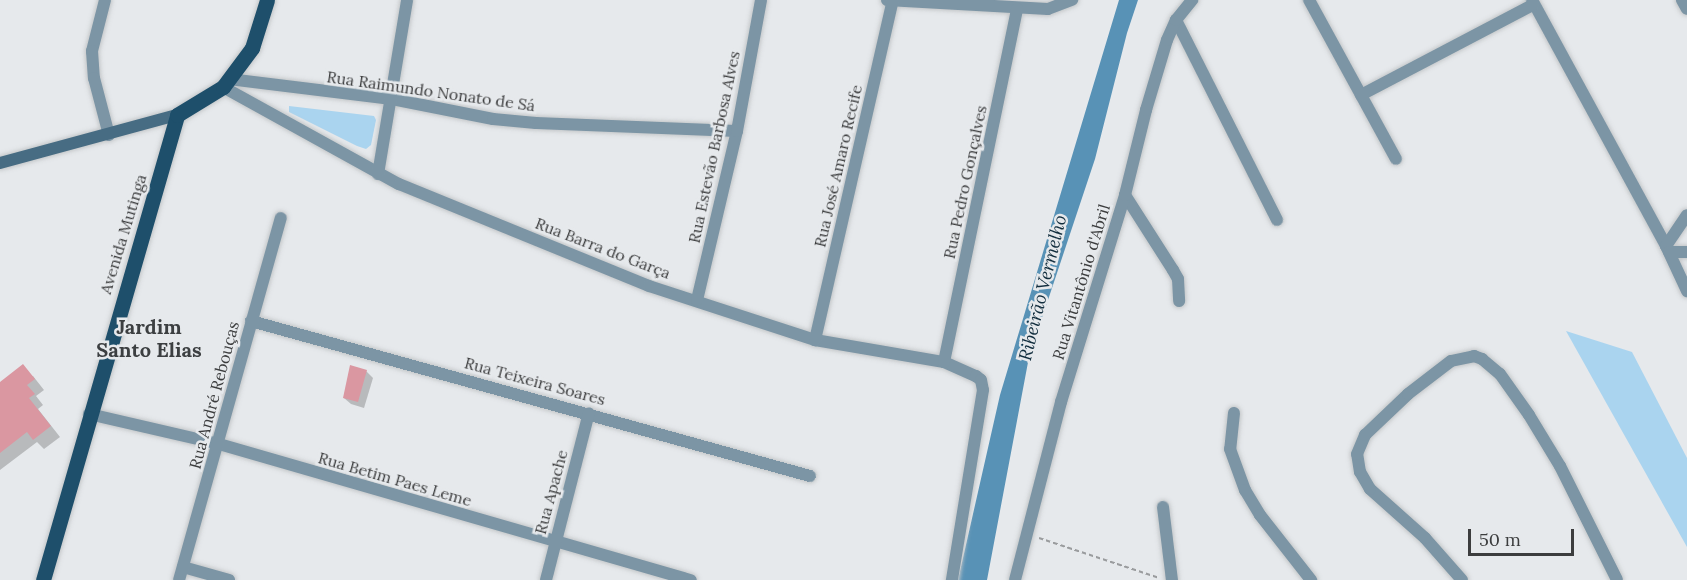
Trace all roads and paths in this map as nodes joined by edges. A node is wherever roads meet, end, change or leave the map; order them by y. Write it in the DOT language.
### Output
graph roads {
  1 [pos="105,0"];
  2 [pos="267,0"];
  3 [pos="407,0"];
  4 [pos="760,0"];
  5 [pos="887,0"];
  6 [pos="893,0"];
  7 [pos="1072,0"];
  8 [pos="1192,0"];
  9 [pos="1309,0"];
  10 [pos="1682,0"];
  11 [pos="1533,2"];
  12 [pos="1017,8"];
  13 [pos="1687,9"];
  14 [pos="1176,20"];
  15 [pos="226,83"];
  16 [pos="1361,95"];
  17 [pos="392,99"];
  18 [pos="177,115"];
  19 [pos="737,131"];
  20 [pos="109,135"];
  21 [pos="1396,159"];
  22 [pos="0,163"];
  23 [pos="378,174"];
  24 [pos="1125,195"];
  25 [pos="1687,215"];
  26 [pos="280,218"];
  27 [pos="1277,220"];
  28 [pos="1668,249"];
  29 [pos="1687,252"];
  30 [pos="1687,291"];
  31 [pos="697,300"];
  32 [pos="1179,301"];
  33 [pos="251,321"];
  34 [pos="815,340"];
  35 [pos="944,362"];
  36 [pos="589,413"];
  37 [pos="89,414"];
  38 [pos="1234,414"];
  39 [pos="219,444"];
  40 [pos="810,476"];
  41 [pos="1163,507"];
  42 [pos="1028,534"];
  43 [pos="555,543"];
  44 [pos="183,567"];
  45 [pos="43,580"];
  46 [pos="179,580"];
  47 [pos="229,580"];
  48 [pos="546,580"];
  49 [pos="691,580"];
  50 [pos="952,580"];
  51 [pos="1015,580"];
  52 [pos="1166,580"];
  53 [pos="1172,580"];
  54 [pos="1311,580"];
  55 [pos="1462,580"];
  56 [pos="1617,580"];
  1 -- 20 [label="street"];
  2 -- 15 [label="main road"];
  3 -- 17 [label="street"];
  4 -- 19 [label="street, Rua Estevão Barbosa Alves"];
  5 -- 6 [label="street"];
  6 -- 12 [label="street"];
  6 -- 34 [label="street, Rua José Amaro Recife"];
  7 -- 12 [label="street"];
  8 -- 14 [label="street, Rua Vitantônio d'Abril"];
  9 -- 16 [label="street"];
  10 -- 13 [label="street"];
  11 -- 16 [label="street"];
  11 -- 28 [label="street"];
  12 -- 35 [label="street, Rua Pedro Gonçalves"];
  14 -- 24 [label="street, Rua Vitantônio d'Abril"];
  14 -- 27 [label="street"];
  15 -- 17 [label="street, Rua Raimundo Nonato de Sá"];
  15 -- 18 [label="main road"];
  15 -- 23 [label="street, Rua Barra do Garça"];
  16 -- 21 [label="street"];
  17 -- 19 [label="street, Rua Raimundo Nonato de Sá"];
  17 -- 23 [label="street"];
  18 -- 20 [label="main road"];
  18 -- 37 [label="main road, Avenida Mutinga"];
  19 -- 31 [label="street, Rua Estevão Barbosa Alves"];
  20 -- 22 [label="main road"];
  23 -- 31 [label="street, Rua Barra do Garça"];
  24 -- 32 [label="street"];
  24 -- 42 [label="street, Rua Vitantônio d'Abril"];
  25 -- 28 [label="street"];
  26 -- 33 [label="street, Rua André Rebouças"];
  28 -- 29 [label="street"];
  28 -- 30 [label="street"];
  31 -- 34 [label="street, Rua Barra do Garça"];
  33 -- 36 [label="street, Rua Teixeira Soares"];
  33 -- 39 [label="street, Rua André Rebouças"];
  34 -- 35 [label="street, Rua Barra do Garça"];
  35 -- 50 [label="street, Rua Barra do Garça"];
  36 -- 40 [label="street, Rua Teixeira Soares"];
  36 -- 43 [label="street, Rua Apache"];
  37 -- 39 [label="street, Rua Betim Paes Leme"];
  37 -- 45 [label="main road, Avenida Mutinga"];
  38 -- 54 [label="street"];
  39 -- 43 [label="street, Rua Betim Paes Leme"];
  39 -- 44 [label="street, Rua André Rebouças"];
  41 -- 53 [label="street"];
  42 -- 51 [label="street, Rua Vitantônio d'Abril"];
  42 -- 52 [label="path"];
  43 -- 48 [label="street, Rua Apache"];
  43 -- 49 [label="street, Rua Betim Paes Leme"];
  44 -- 46 [label="street, Rua André Rebouças"];
  44 -- 47 [label="street"];
  55 -- 56 [label="street"];
}
